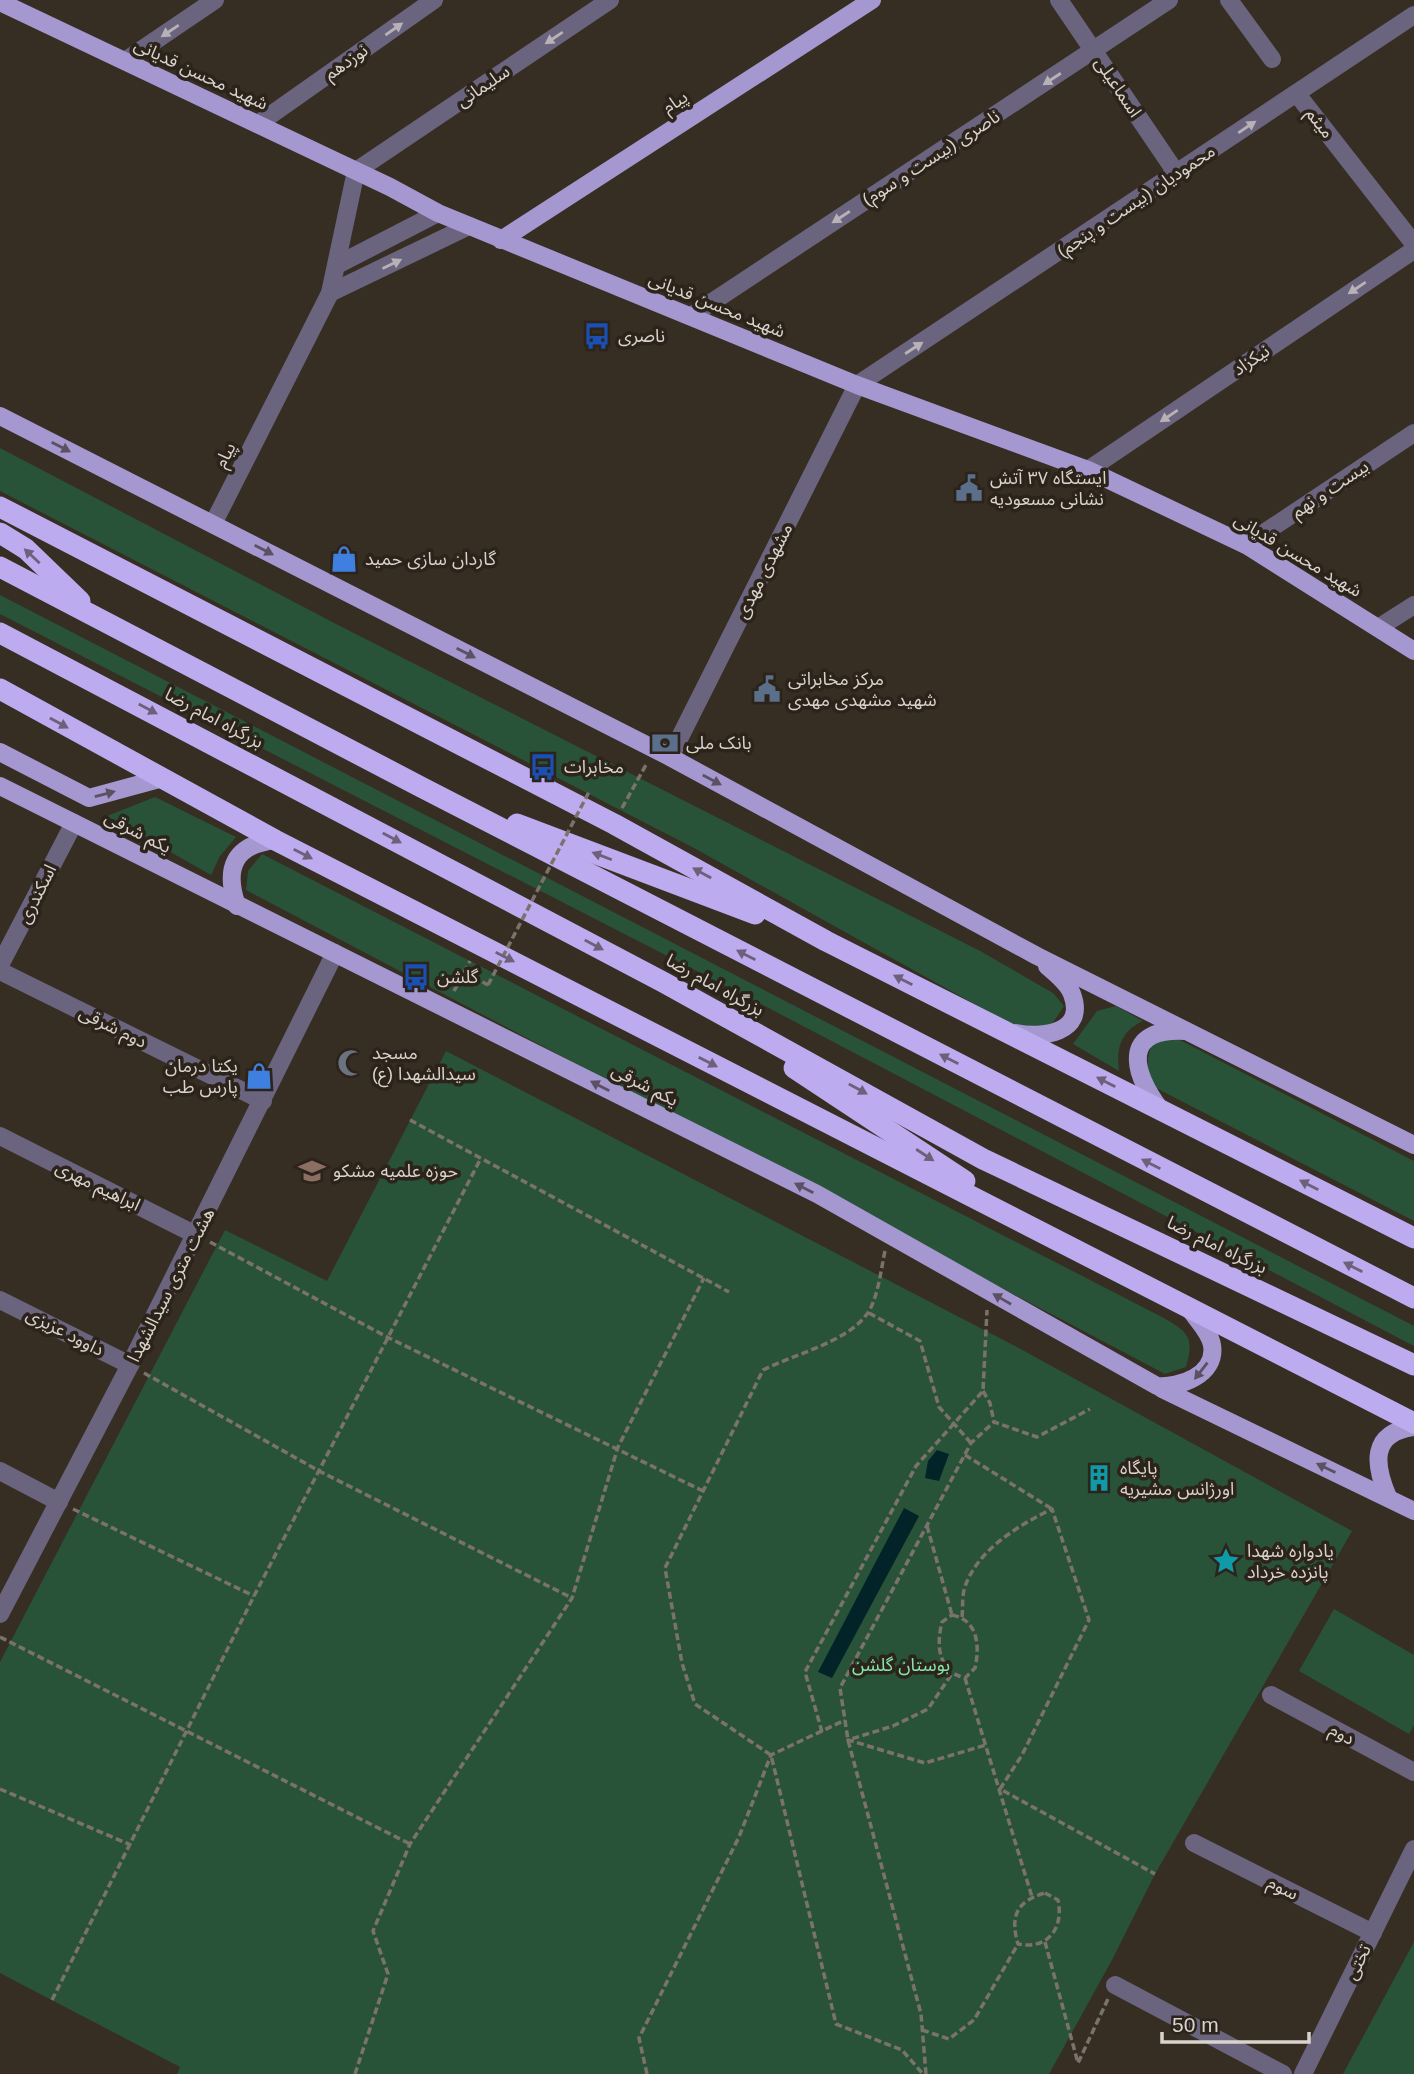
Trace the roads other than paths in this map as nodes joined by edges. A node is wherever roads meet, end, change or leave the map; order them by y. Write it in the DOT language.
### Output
graph roads {
  1 [pos="215,0"];
  2 [pos="434,0"];
  3 [pos="610,0"];
  4 [pos="872,0"];
  5 [pos="1059,0"];
  6 [pos="1170,0"];
  7 [pos="1229,0"];
  8 [pos="10,3"];
  9 [pos="1414,15"];
  10 [pos="1094,51"];
  11 [pos="1272,59"];
  12 [pos="125,61"];
  13 [pos="1297,94"];
  14 [pos="258,124"];
  15 [pos="356,171"];
  16 [pos="1177,174"];
  17 [pos="438,213"];
  18 [pos="469,226"];
  19 [pos="501,240"];
  20 [pos="1414,244"];
  21 [pos="1414,250"];
  22 [pos="339,264"];
  23 [pos="330,293"];
  24 [pos="691,316"];
  25 [pos="857,385"];
  26 [pos="0,415"];
  27 [pos="1414,433"];
  28 [pos="1088,470"];
  29 [pos="0,507"];
  30 [pos="213,524"];
  31 [pos="0,533"];
  32 [pos="1246,545"];
  33 [pos="0,567"];
  34 [pos="1414,605"];
  35 [pos="96,618"];
  36 [pos="1378,628"];
  37 [pos="0,633"];
  38 [pos="1414,651"];
  39 [pos="0,689"];
  40 [pos="0,752"];
  41 [pos="662,753"];
  42 [pos="159,779"];
  43 [pos="0,786"];
  44 [pos="421,787"];
  45 [pos="74,823"];
  46 [pos="275,841"];
  47 [pos="237,906"];
  48 [pos="826,941"];
  49 [pos="335,953"];
  50 [pos="1037,956"];
  51 [pos="0,965"];
  52 [pos="0,971"];
  53 [pos="663,982"];
  54 [pos="1006,1031"];
  55 [pos="1192,1031"];
  56 [pos="263,1101"];
  57 [pos="1160,1109"];
  58 [pos="0,1136"];
  59 [pos="1414,1145"];
  60 [pos="196,1235"];
  61 [pos="1414,1238"];
  62 [pos="1058,1242"];
  63 [pos="1414,1298"];
  64 [pos="0,1300"];
  65 [pos="1192,1312"];
  66 [pos="130,1365"];
  67 [pos="1414,1365"];
  68 [pos="1157,1387"];
  69 [pos="1414,1425"];
  70 [pos="0,1471"];
  71 [pos="1388,1497"];
  72 [pos="59,1502"];
  73 [pos="1414,1511"];
  74 [pos="0,1614"];
  75 [pos="1271,1695"];
  76 [pos="1414,1772"];
  77 [pos="1194,1843"];
  78 [pos="1414,1850"];
  79 [pos="1373,1933"];
  80 [pos="1115,1985"];
  81 [pos="1283,2074"];
  82 [pos="1303,2074"];
  1 -- 12 [label="street, one-way"];
  14 -- 2 [label="street, نوزدهم, one-way"];
  3 -- 15 [label="street, سلیمانی, one-way"];
  4 -- 19 [label="main road, پیام"];
  5 -- 10 [label="street, اسماعیلی"];
  6 -- 10 [label="street, ناصری (بیست و سوم)"];
  7 -- 11 [label="street"];
  8 -- 12 [label="main road, شهید محسن قدیانی"];
  9 -- 13 [label="street, محمودیان (بیست و پنجم)"];
  10 -- 16 [label="street, اسماعیلی"];
  10 -- 24 [label="street, ناصری (بیست و سوم), one-way"];
  12 -- 14 [label="main road, شهید محسن قدیانی"];
  16 -- 13 [label="street, محمودیان (بیست و پنجم), one-way"];
  13 -- 20 [label="street, میثم"];
  14 -- 15 [label="main road, شهید محسن قدیانی"];
  15 -- 17 [label="main road, شهید محسن قدیانی"];
  15 -- 22 [label="street, پیام"];
  25 -- 16 [label="street, محمودیان (بیست و پنجم), one-way"];
  17 -- 18 [label="main road, شهید محسن قدیانی"];
  17 -- 22 [label="street"];
  18 -- 19 [label="main road, شهید محسن قدیانی"];
  23 -- 18 [label="street, one-way"];
  19 -- 24 [label="main road, شهید محسن قدیانی"];
  21 -- 28 [label="street, نیکزاد, one-way"];
  22 -- 23 [label="street, پیام"];
  23 -- 30 [label="street, پیام"];
  24 -- 25 [label="main road, شهید محسن قدیانی"];
  25 -- 28 [label="main road, شهید محسن قدیانی"];
  25 -- 41 [label="street, مشهدی مهدی"];
  26 -- 30 [label="main road, one-way"];
  27 -- 32 [label="street, بیست و نهم"];
  28 -- 32 [label="main road, شهید محسن قدیانی"];
  48 -- 29 [label="highway, one-way"];
  30 -- 41 [label="main road, one-way"];
  35 -- 31 [label="highway, one-way"];
  32 -- 36 [label="main road, شهید محسن قدیانی"];
  33 -- 35 [label="highway, بزرگراه امام رضا"];
  34 -- 36 [label="street"];
  35 -- 44 [label="highway, بزرگراه امام رضا"];
  36 -- 38 [label="main road, شهید محسن قدیانی"];
  37 -- 53 [label="highway, بزرگراه امام رضا, one-way"];
  39 -- 42 [label="highway, one-way"];
  40 -- 42 [label="main road, one-way"];
  41 -- 50 [label="main road, one-way"];
  42 -- 46 [label="highway"];
  43 -- 45 [label="main road, یکم شرقی"];
  48 -- 44 [label="highway, one-way"];
  63 -- 44 [label="highway, بزرگراه امام رضا, one-way"];
  45 -- 47 [label="main road, یکم شرقی"];
  45 -- 51 [label="street, اسکندری"];
  46 -- 47 [label="main road"];
  46 -- 62 [label="highway, one-way"];
  47 -- 49 [label="main road, یکم شرقی"];
  54 -- 48 [label="highway, one-way"];
  49 -- 56 [label="street, هشت متری سیدالشهدا"];
  68 -- 49 [label="main road, یکم شرقی, one-way"];
  50 -- 54 [label="main road"];
  50 -- 55 [label="main road"];
  52 -- 56 [label="street, دوم شرقی"];
  53 -- 62 [label="highway, one-way"];
  53 -- 67 [label="highway, بزرگراه امام رضا, one-way"];
  57 -- 54 [label="highway, one-way"];
  55 -- 57 [label="main road"];
  55 -- 59 [label="main road"];
  56 -- 60 [label="street, هشت متری سیدالشهدا"];
  61 -- 57 [label="highway, one-way"];
  58 -- 60 [label="street, ابراهیم مهری"];
  60 -- 66 [label="street, هشت متری سیدالشهدا"];
  62 -- 65 [label="highway"];
  64 -- 66 [label="street, داوود عزیزی"];
  65 -- 68 [label="main road, one-way"];
  65 -- 69 [label="highway"];
  66 -- 72 [label="street, هشت متری سیدالشهدا"];
  71 -- 68 [label="main road, یکم شرقی, one-way"];
  69 -- 71 [label="main road"];
  70 -- 72 [label="street"];
  71 -- 73 [label="main road, یکم شرقی"];
  72 -- 74 [label="street, هشت متری سیدالشهدا"];
  75 -- 76 [label="street, دوم"];
  77 -- 79 [label="street, سوم"];
  78 -- 79 [label="street, تختی"];
  79 -- 82 [label="street, تختی"];
  80 -- 81 [label="street"];
}
